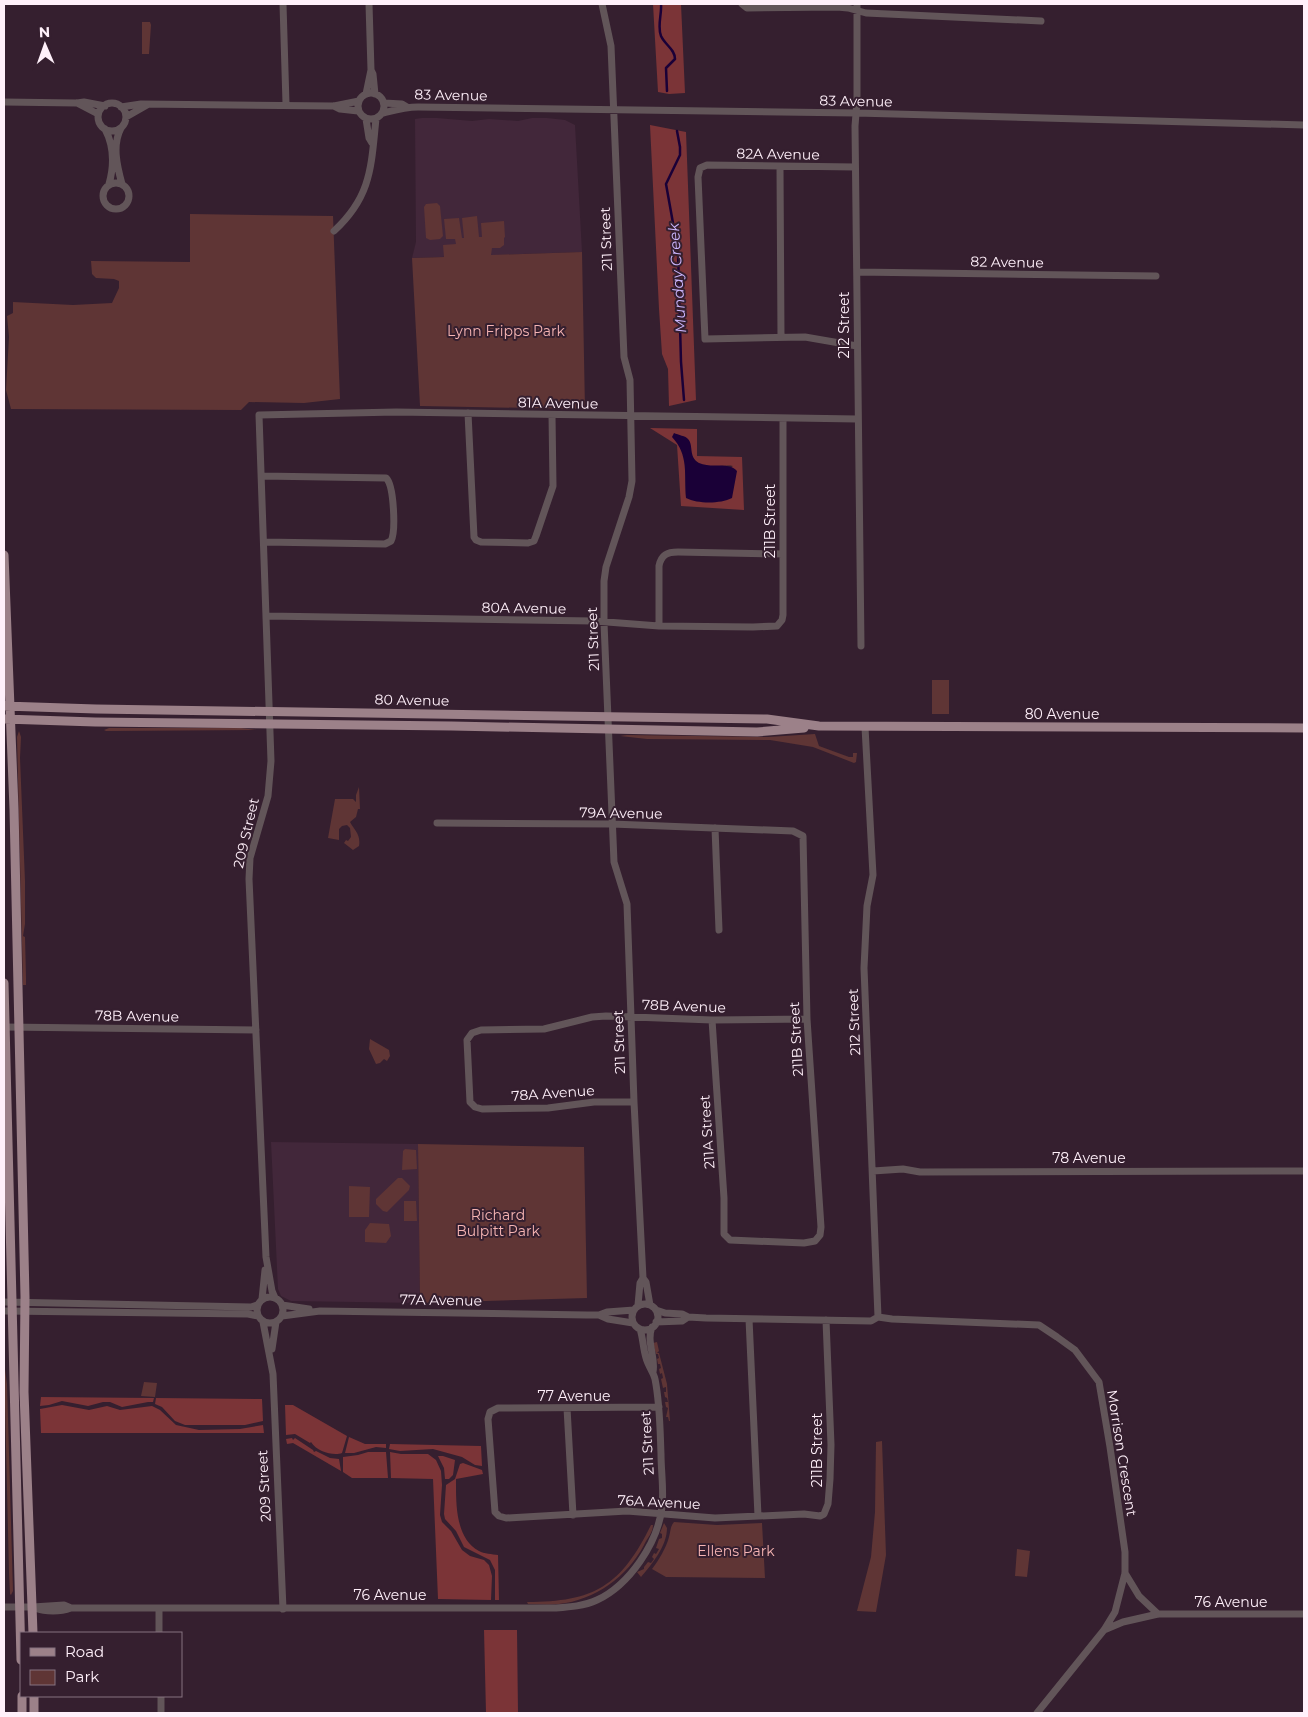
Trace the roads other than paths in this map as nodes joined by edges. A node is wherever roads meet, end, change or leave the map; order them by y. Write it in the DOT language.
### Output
graph roads {
  1 [pos="282,4"];
  2 [pos="369,4"];
  3 [pos="602,4"];
  4 [pos="742,4"];
  5 [pos="857,7"];
  6 [pos="1041,20"];
  7 [pos="371,70"];
  8 [pos="366,94"];
  9 [pos="375,94"];
  10 [pos="359,101"];
  11 [pos="4,102"];
  12 [pos="384,102"];
  13 [pos="77,104"];
  14 [pos="286,104"];
  15 [pos="147,105"];
  16 [pos="105,106"];
  17 [pos="334,106"];
  18 [pos="121,107"];
  19 [pos="407,107"];
  20 [pos="358,110"];
  21 [pos="615,110"];
  22 [pos="383,113"];
  23 [pos="856,113"];
  24 [pos="98,114"];
  25 [pos="126,117"];
  26 [pos="366,119"];
  27 [pos="376,119"];
  28 [pos="1304,125"];
  29 [pos="122,127"];
  30 [pos="104,129"];
  31 [pos="372,142"];
  32 [pos="780,167"];
  33 [pos="855,167"];
  34 [pos="109,184"];
  35 [pos="122,184"];
  36 [pos="334,231"];
  37 [pos="857,272"];
  38 [pos="1156,276"];
  39 [pos="781,338"];
  40 [pos="857,346"];
  41 [pos="468,413"];
  42 [pos="258,414"];
  43 [pos="552,415"];
  44 [pos="630,417"];
  45 [pos="783,418"];
  46 [pos="857,420"];
  47 [pos="262,476"];
  48 [pos="264,542"];
  49 [pos="783,554"];
  50 [pos="4,555"];
  51 [pos="266,616"];
  52 [pos="604,622"];
  53 [pos="780,623"];
  54 [pos="659,626"];
  55 [pos="861,646"];
  56 [pos="7,706"];
  57 [pos="270,711"];
  58 [pos="609,716"];
  59 [pos="7,719"];
  60 [pos="270,723"];
  61 [pos="819,726"];
  62 [pos="865,727"];
  63 [pos="1304,728"];
  64 [pos="609,729"];
  65 [pos="437,823"];
  66 [pos="612,824"];
  67 [pos="715,828"];
  68 [pos="803,836"];
  69 [pos="719,930"];
  70 [pos="4,983"];
  71 [pos="631,1017"];
  72 [pos="807,1019"];
  73 [pos="712,1020"];
  74 [pos="4,1027"];
  75 [pos="18,1027"];
  76 [pos="256,1030"];
  77 [pos="634,1102"];
  78 [pos="475,1107"];
  79 [pos="873,1171"];
  80 [pos="1304,1171"];
  81 [pos="730,1240"];
  82 [pos="266,1257"];
  83 [pos="643,1278"];
  84 [pos="275,1298"];
  85 [pos="260,1302"];
  86 [pos="282,1305"];
  87 [pos="650,1305"];
  88 [pos="8,1306"];
  89 [pos="25,1307"];
  90 [pos="636,1308"];
  91 [pos="656,1310"];
  92 [pos="320,1311"];
  93 [pos="282,1316"];
  94 [pos="599,1316"];
  95 [pos="878,1317"];
  96 [pos="688,1318"];
  97 [pos="261,1319"];
  98 [pos="749,1319"];
  99 [pos="826,1320"];
  100 [pos="276,1322"];
  101 [pos="634,1323"];
  102 [pos="654,1325"];
  103 [pos="640,1328"];
  104 [pos="272,1362"];
  105 [pos="653,1372"];
  106 [pos="659,1407"];
  107 [pos="567,1408"];
  108 [pos="497,1514"];
  109 [pos="661,1514"];
  110 [pos="573,1515"];
  111 [pos="758,1516"];
  112 [pos="820,1516"];
  113 [pos="1125,1573"];
  114 [pos="4,1607"];
  115 [pos="20,1607"];
  116 [pos="33,1607"];
  117 [pos="158,1608"];
  118 [pos="283,1609"];
  119 [pos="1158,1614"];
  120 [pos="1304,1614"];
  121 [pos="1104,1630"];
  122 [pos="20,1632"];
  123 [pos="33,1632"];
  124 [pos="159,1632"];
  125 [pos="22,1697"];
  126 [pos="34,1697"];
  127 [pos="161,1697"];
  128 [pos="22,1713"];
  129 [pos="34,1713"];
  130 [pos="161,1713"];
  131 [pos="1036,1713"];
  1 -- 14 [label="street"];
  2 -- 7 [label="street"];
  3 -- 21 [label="street, 211 Street"];
  4 -- 5 [label="street"];
  5 -- 6 [label="street"];
  5 -- 23 [label="street, 212 Street"];
  7 -- 8 [label="street"];
  7 -- 9 [label="street"];
  8 -- 9 [label="street"];
  8 -- 10 [label="street"];
  9 -- 12 [label="street"];
  10 -- 17 [label="street"];
  10 -- 20 [label="street"];
  11 -- 13 [label="street"];
  12 -- 19 [label="street, 83 Avenue"];
  12 -- 22 [label="street"];
  13 -- 16 [label="street"];
  13 -- 24 [label="street"];
  14 -- 15 [label="street"];
  14 -- 17 [label="street"];
  15 -- 18 [label="street"];
  15 -- 25 [label="street"];
  16 -- 18 [label="street"];
  16 -- 24 [label="street"];
  17 -- 20 [label="street"];
  18 -- 25 [label="street"];
  19 -- 21 [label="street, 83 Avenue"];
  19 -- 22 [label="street, 83 Avenue"];
  20 -- 26 [label="street"];
  21 -- 23 [label="street, 83 Avenue"];
  21 -- 44 [label="street, 211 Street"];
  22 -- 27 [label="street"];
  23 -- 28 [label="street, 83 Avenue"];
  23 -- 33 [label="street, 212 Street"];
  24 -- 30 [label="street"];
  25 -- 29 [label="street"];
  26 -- 27 [label="street"];
  26 -- 31 [label="street"];
  27 -- 31 [label="street"];
  29 -- 30 [label="street"];
  29 -- 35 [label="street"];
  30 -- 34 [label="street"];
  31 -- 36 [label="street"];
  32 -- 33 [label="street, 82A Avenue"];
  32 -- 39 [label="street"];
  32 -- 39 [label="street, 82A Avenue"];
  33 -- 37 [label="street, 212 Street"];
  34 -- 35 [label="street"];
  34 -- 35 [label="street"];
  37 -- 38 [label="street, 82 Avenue"];
  37 -- 40 [label="street, 212 Street"];
  39 -- 40 [label="street"];
  40 -- 46 [label="street, 212 Street"];
  41 -- 42 [label="street, 81A Avenue"];
  41 -- 43 [label="street, 81A Avenue"];
  41 -- 43 [label="street"];
  42 -- 47 [label="street, 209 Street"];
  43 -- 44 [label="street, 81A Avenue"];
  44 -- 45 [label="street, 81A Avenue"];
  44 -- 52 [label="street, 211 Street"];
  45 -- 46 [label="street, 81A Avenue"];
  45 -- 49 [label="street, 211B Street"];
  46 -- 55 [label="street, 212 Street"];
  47 -- 48 [label="street, 209 Street"];
  47 -- 48 [label="street"];
  48 -- 51 [label="street, 209 Street"];
  49 -- 53 [label="street, 211B Street"];
  49 -- 54 [label="street"];
  50 -- 56 [label="main road"];
  51 -- 52 [label="street, 80A Avenue"];
  51 -- 57 [label="street, 209 Street"];
  52 -- 54 [label="street, 80A Avenue"];
  52 -- 58 [label="street, 211 Street"];
  53 -- 54 [label="street, 80A Avenue"];
  56 -- 57 [label="main road, 80 Avenue"];
  56 -- 59 [label="main road"];
  57 -- 58 [label="main road, 80 Avenue"];
  57 -- 60 [label="street, 209 Street"];
  58 -- 61 [label="main road, 80 Avenue"];
  58 -- 64 [label="street, 211 Street"];
  59 -- 60 [label="main road, 80 Avenue"];
  59 -- 75 [label="main road"];
  60 -- 64 [label="main road, 80 Avenue"];
  60 -- 76 [label="street, 209 Street"];
  61 -- 62 [label="main road, 80 Avenue"];
  61 -- 64 [label="main road, 80 Avenue"];
  62 -- 63 [label="main road, 80 Avenue"];
  62 -- 79 [label="street, 212 Street"];
  64 -- 66 [label="street, 211 Street"];
  65 -- 66 [label="street, 79A Avenue"];
  66 -- 67 [label="street, 79A Avenue"];
  66 -- 71 [label="street, 211 Street"];
  67 -- 68 [label="street, 79A Avenue"];
  67 -- 69 [label="street"];
  68 -- 72 [label="street, 211B Street"];
  70 -- 74 [label="main road"];
  71 -- 73 [label="street, 78B Avenue"];
  71 -- 77 [label="street, 211 Street"];
  71 -- 78 [label="street, 78B Avenue"];
  72 -- 73 [label="street, 78B Avenue"];
  72 -- 81 [label="street, 211B Street"];
  73 -- 81 [label="street, 211A Street"];
  74 -- 75 [label="street, 78B Avenue"];
  74 -- 88 [label="main road"];
  75 -- 76 [label="street, 78B Avenue"];
  75 -- 89 [label="main road"];
  76 -- 82 [label="street, 209 Street"];
  77 -- 78 [label="street, 78A Avenue"];
  77 -- 83 [label="street, 211 Street"];
  79 -- 80 [label="street, 78 Avenue"];
  79 -- 95 [label="street, 212 Street"];
  82 -- 84 [label="street, 209 Street"];
  82 -- 85 [label="street, 209 Street"];
  83 -- 87 [label="street, 211 Street"];
  83 -- 90 [label="street, 211 Street"];
  84 -- 85 [label="street"];
  84 -- 86 [label="street"];
  85 -- 89 [label="street"];
  85 -- 97 [label="street"];
  86 -- 92 [label="street"];
  86 -- 93 [label="street"];
  87 -- 90 [label="street"];
  87 -- 91 [label="street"];
  88 -- 89 [label="street"];
  88 -- 115 [label="main road"];
  89 -- 97 [label="street"];
  89 -- 116 [label="main road"];
  90 -- 94 [label="street, 77A Avenue"];
  90 -- 101 [label="street"];
  91 -- 96 [label="street"];
  91 -- 102 [label="street"];
  92 -- 93 [label="street, 77A Avenue"];
  92 -- 94 [label="street, 77A Avenue"];
  93 -- 100 [label="street"];
  94 -- 101 [label="street, 77A Avenue"];
  95 -- 99 [label="street"];
  95 -- 113 [label="street, Morrison Crescent"];
  96 -- 98 [label="street"];
  96 -- 102 [label="street"];
  97 -- 100 [label="street"];
  97 -- 104 [label="street, 209 Street"];
  98 -- 99 [label="street"];
  98 -- 111 [label="street"];
  99 -- 112 [label="street, 211B Street"];
  100 -- 104 [label="street, 209 Street"];
  101 -- 103 [label="street"];
  102 -- 103 [label="street"];
  102 -- 105 [label="street, 211 Street"];
  103 -- 105 [label="street, 211 Street"];
  104 -- 118 [label="street, 209 Street"];
  105 -- 106 [label="street, 211 Street"];
  106 -- 107 [label="street, 77 Avenue"];
  106 -- 109 [label="street, 211 Street"];
  107 -- 108 [label="street, 77 Avenue"];
  107 -- 110 [label="street"];
  108 -- 110 [label="street, 76A Avenue"];
  109 -- 110 [label="street, 76A Avenue"];
  109 -- 111 [label="street, 76A Avenue"];
  109 -- 118 [label="street, 76 Avenue"];
  111 -- 112 [label="street, 76A Avenue"];
  113 -- 119 [label="street"];
  113 -- 121 [label="street, Morrison Crescent"];
  114 -- 115 [label="street, 76 Avenue"];
  115 -- 116 [label="street, 76 Avenue"];
  115 -- 122 [label="main road"];
  116 -- 117 [label="street, 76 Avenue"];
  116 -- 123 [label="main road"];
  117 -- 118 [label="street, 76 Avenue"];
  117 -- 124 [label="street"];
  119 -- 120 [label="street, 76 Avenue"];
  119 -- 121 [label="street, 76 Avenue"];
  121 -- 131 [label="street, Morrison Crescent"];
  125 -- 128 [label="main road"];
  126 -- 129 [label="main road"];
  127 -- 130 [label="street"];
}
